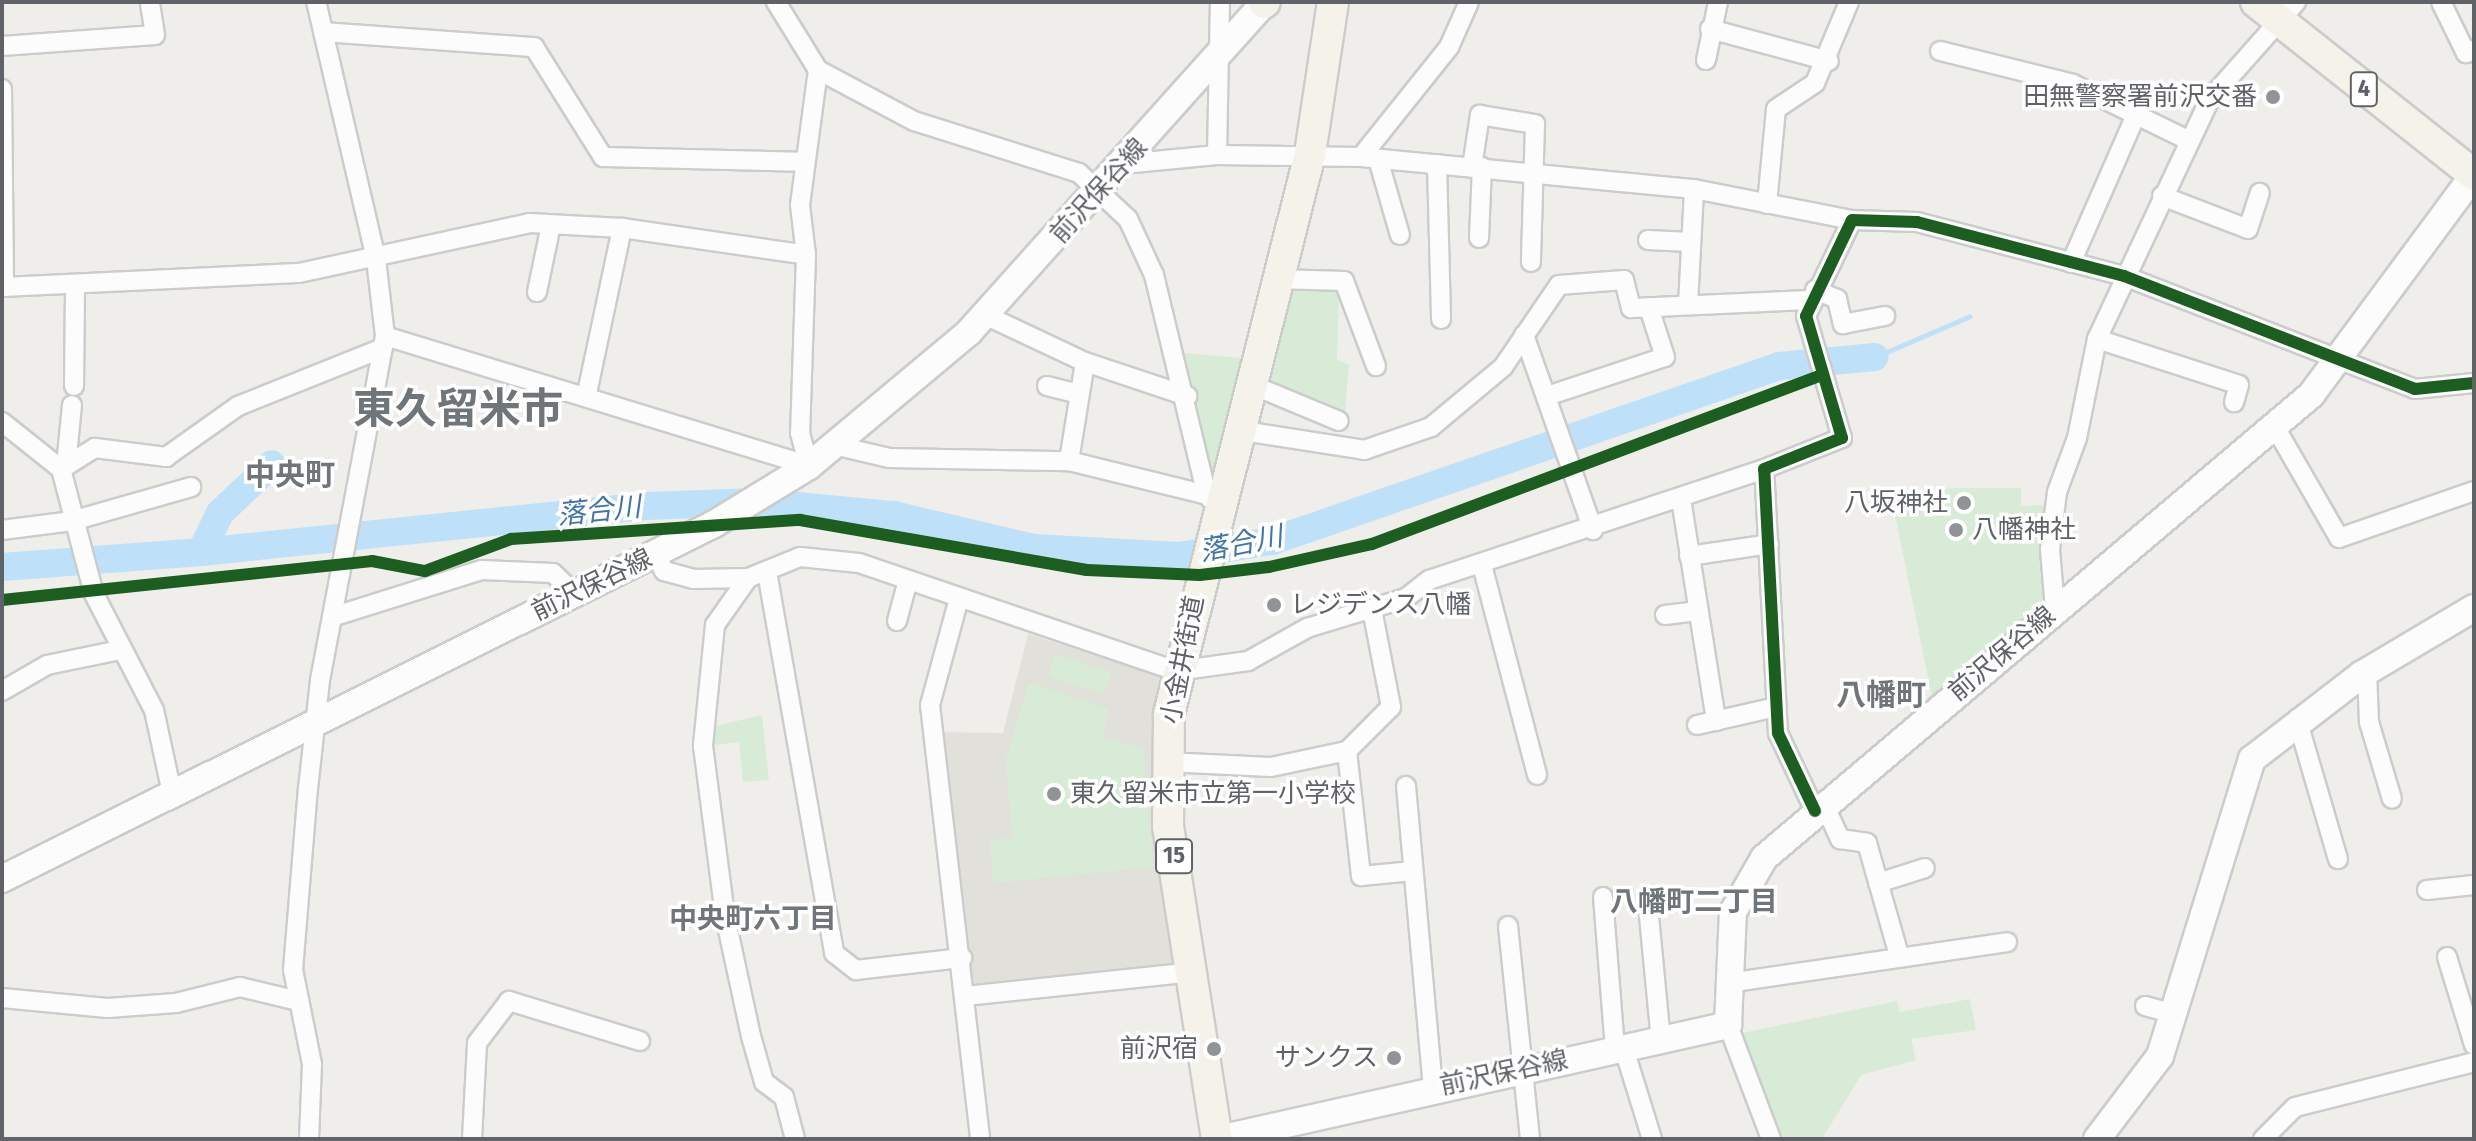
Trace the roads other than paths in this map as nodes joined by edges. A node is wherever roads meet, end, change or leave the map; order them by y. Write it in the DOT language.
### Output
graph roads {
  1 [pos="150,2"];
  2 [pos="316,2"];
  3 [pos="776,2"];
  4 [pos="1220,2"];
  5 [pos="1265,2"];
  6 [pos="1318,2"];
  7 [pos="1333,2"];
  8 [pos="1469,2"];
  9 [pos="1718,2"];
  10 [pos="1849,2"];
  11 [pos="2441,2"];
  12 [pos="2276,8"];
  13 [pos="1710,29"];
  14 [pos="323,32"];
  15 [pos="1327,40"];
  16 [pos="2,46"];
  17 [pos="2474,50"];
  18 [pos="1940,51"];
  19 [pos="1221,56"];
  20 [pos="1706,60"];
  21 [pos="1829,61"];
  22 [pos="818,70"];
  23 [pos="2,89"];
  24 [pos="2136,115"];
  25 [pos="4,124"];
  26 [pos="2188,140"];
  27 [pos="1310,154"];
  28 [pos="1217,155"];
  29 [pos="1370,158"];
  30 [pos="802,162"];
  31 [pos="1123,164"];
  32 [pos="1437,164"];
  33 [pos="1477,167"];
  34 [pos="1534,172"];
  35 [pos="2474,175"];
  36 [pos="1694,189"];
  37 [pos="1099,191"];
  38 [pos="2260,193"];
  39 [pos="2162,196"];
  40 [pos="1767,204"];
  41 [pos="1852,220"];
  42 [pos="551,225"];
  43 [pos="622,228"];
  44 [pos="1400,235"];
  45 [pos="1479,238"];
  46 [pos="1648,240"];
  47 [pos="1691,242"];
  48 [pos="806,255"];
  49 [pos="376,259"];
  50 [pos="1531,262"];
  51 [pos="2071,263"];
  52 [pos="2124,276"];
  53 [pos="1277,279"];
  54 [pos="75,284"];
  55 [pos="3,287"];
  56 [pos="537,292"];
  57 [pos="1812,295"];
  58 [pos="1688,305"];
  59 [pos="1649,308"];
  60 [pos="985,315"];
  61 [pos="1885,316"];
  62 [pos="1441,319"];
  63 [pos="1524,335"];
  64 [pos="2097,339"];
  65 [pos="384,342"];
  66 [pos="2340,358"];
  67 [pos="1085,362"];
  68 [pos="1376,366"];
  69 [pos="2474,383"];
  70 [pos="1250,384"];
  71 [pos="1047,386"];
  72 [pos="587,393"];
  73 [pos="1075,393"];
  74 [pos="1187,396"];
  75 [pos="1547,396"];
  76 [pos="2234,402"];
  77 [pos="1339,421"];
  78 [pos="2,422"];
  79 [pos="2275,427"];
  80 [pos="1237,430"];
  81 [pos="838,446"];
  82 [pos="1069,461"];
  83 [pos="809,466"];
  84 [pos="63,467"];
  85 [pos="1764,469"];
  86 [pos="191,487"];
  87 [pos="2474,491"];
  88 [pos="1681,499"];
  89 [pos="1212,501"];
  90 [pos="72,521"];
  91 [pos="2,530"];
  92 [pos="1593,530"];
  93 [pos="1769,544"];
  94 [pos="655,554"];
  95 [pos="1689,556"];
  96 [pos="1482,565"];
  97 [pos="767,572"];
  98 [pos="748,578"];
  99 [pos="907,584"];
  100 [pos="574,593"];
  101 [pos="958,602"];
  102 [pos="2474,608"];
  103 [pos="1372,609"];
  104 [pos="2055,609"];
  105 [pos="1697,611"];
  106 [pos="1665,615"];
  107 [pos="335,616"];
  108 [pos="897,621"];
  109 [pos="120,650"];
  110 [pos="1176,671"];
  111 [pos="2367,671"];
  112 [pos="2,691"];
  113 [pos="1776,707"];
  114 [pos="2297,719"];
  115 [pos="316,722"];
  116 [pos="1347,751"];
  117 [pos="1166,762"];
  118 [pos="1537,775"];
  119 [pos="1406,786"];
  120 [pos="172,793"];
  121 [pos="2392,799"];
  122 [pos="1819,806"];
  123 [pos="2338,859"];
  124 [pos="1925,868"];
  125 [pos="1413,871"];
  126 [pos="2,879"];
  127 [pos="1878,883"];
  128 [pos="2474,885"];
  129 [pos="2427,890"];
  130 [pos="1603,897"];
  131 [pos="1648,906"];
  132 [pos="1508,926"];
  133 [pos="2007,942"];
  134 [pos="1899,955"];
  135 [pos="2447,957"];
  136 [pos="962,958"];
  137 [pos="1194,972"];
  138 [pos="1734,982"];
  139 [pos="965,996"];
  140 [pos="2,998"];
  141 [pos="298,1001"];
  142 [pos="2145,1006"];
  143 [pos="2174,1014"];
  144 [pos="1728,1025"];
  145 [pos="640,1041"];
  146 [pos="1661,1041"];
  147 [pos="2474,1045"];
  148 [pos="1620,1050"];
  149 [pos="2474,1062"];
  150 [pos="1522,1067"];
  151 [pos="1433,1087"];
  152 [pos="309,1139"];
  153 [pos="472,1139"];
  154 [pos="795,1139"];
  155 [pos="980,1139"];
  156 [pos="1218,1139"];
  157 [pos="1530,1139"];
  158 [pos="1652,1139"];
  159 [pos="1771,1139"];
  160 [pos="2097,1139"];
  161 [pos="2263,1139"];
  1 -- 16 [label="street"];
  2 -- 14 [label="street"];
  3 -- 22 [label="street"];
  4 -- 19 [label="street"];
  5 -- 19 [label="main road, 前沢保谷線"];
  6 -- 15 [label="main road"];
  7 -- 15 [label="main road, 小金井街道 / 15"];
  8 -- 29 [label="street"];
  9 -- 13 [label="street"];
  10 -- 21 [label="street"];
  11 -- 17 [label="street"];
  12 -- 26 [label="street"];
  12 -- 35 [label="main road, 4"];
  13 -- 20 [label="street"];
  13 -- 21 [label="street"];
  14 -- 30 [label="street"];
  14 -- 49 [label="street"];
  15 -- 27 [label="main road, 小金井街道 / 15"];
  18 -- 24 [label="street"];
  19 -- 28 [label="street"];
  19 -- 31 [label="main road, 前沢保谷線"];
  21 -- 40 [label="street"];
  22 -- 30 [label="street"];
  22 -- 37 [label="street"];
  23 -- 25 [label="street"];
  24 -- 26 [label="street"];
  24 -- 51 [label="street"];
  25 -- 55 [label="street"];
  26 -- 39 [label="street"];
  27 -- 28 [label="street"];
  27 -- 29 [label="street"];
  27 -- 53 [label="main road, 小金井街道 / 15"];
  28 -- 31 [label="street"];
  29 -- 32 [label="street"];
  29 -- 44 [label="street"];
  30 -- 48 [label="street"];
  31 -- 37 [label="main road, 前沢保谷線"];
  32 -- 33 [label="street"];
  32 -- 62 [label="street"];
  33 -- 34 [label="street"];
  33 -- 34 [label="street"];
  33 -- 45 [label="street"];
  34 -- 36 [label="street"];
  34 -- 50 [label="street"];
  35 -- 66 [label="main road, 前沢保谷線"];
  36 -- 40 [label="street"];
  36 -- 47 [label="street"];
  37 -- 60 [label="main road, 前沢保谷線"];
  37 -- 74 [label="street"];
  38 -- 39 [label="street"];
  39 -- 52 [label="street"];
  40 -- 41 [label="street"];
  41 -- 51 [label="street"];
  41 -- 57 [label="street"];
  42 -- 43 [label="street"];
  42 -- 49 [label="street"];
  42 -- 56 [label="street"];
  43 -- 48 [label="street"];
  43 -- 72 [label="street"];
  46 -- 47 [label="street"];
  47 -- 58 [label="street"];
  48 -- 83 [label="street"];
  49 -- 54 [label="street"];
  49 -- 65 [label="street"];
  51 -- 52 [label="street"];
  52 -- 64 [label="street"];
  52 -- 66 [label="street"];
  53 -- 68 [label="street"];
  53 -- 70 [label="main road, 小金井街道 / 15"];
  54 -- 55 [label="street"];
  54 -- 84 [label="street"];
  57 -- 58 [label="street"];
  57 -- 61 [label="street"];
  57 -- 85 [label="street"];
  58 -- 59 [label="street"];
  59 -- 63 [label="street"];
  59 -- 75 [label="street"];
  60 -- 67 [label="street"];
  60 -- 81 [label="main road, 前沢保谷線"];
  63 -- 75 [label="street"];
  63 -- 80 [label="street"];
  64 -- 76 [label="street"];
  64 -- 104 [label="street"];
  65 -- 72 [label="street"];
  65 -- 84 [label="street"];
  65 -- 107 [label="street"];
  66 -- 69 [label="street"];
  66 -- 79 [label="main road, 前沢保谷線"];
  67 -- 73 [label="street"];
  67 -- 74 [label="street"];
  70 -- 77 [label="street"];
  70 -- 80 [label="main road, 小金井街道 / 15"];
  71 -- 73 [label="street"];
  72 -- 83 [label="street"];
  73 -- 82 [label="street"];
  74 -- 89 [label="street"];
  75 -- 92 [label="street"];
  78 -- 84 [label="street"];
  79 -- 87 [label="street"];
  79 -- 104 [label="main road, 前沢保谷線"];
  80 -- 89 [label="main road, 小金井街道 / 15"];
  81 -- 82 [label="street"];
  81 -- 83 [label="main road, 前沢保谷線"];
  82 -- 89 [label="street"];
  83 -- 94 [label="main road, 前沢保谷線"];
  84 -- 90 [label="street"];
  85 -- 88 [label="street"];
  85 -- 93 [label="street"];
  86 -- 90 [label="street"];
  88 -- 92 [label="street"];
  88 -- 95 [label="street"];
  89 -- 110 [label="main road, 小金井街道 / 15"];
  90 -- 91 [label="street"];
  90 -- 109 [label="street"];
  92 -- 96 [label="street"];
  93 -- 95 [label="street"];
  93 -- 113 [label="street"];
  94 -- 98 [label="street"];
  94 -- 100 [label="main road, 前沢保谷線"];
  95 -- 105 [label="street"];
  96 -- 103 [label="street"];
  96 -- 118 [label="street"];
  97 -- 98 [label="street"];
  97 -- 99 [label="street"];
  97 -- 136 [label="street"];
  98 -- 154 [label="street"];
  99 -- 101 [label="street"];
  99 -- 108 [label="street"];
  100 -- 107 [label="street"];
  100 -- 115 [label="main road, 前沢保谷線"];
  101 -- 110 [label="street"];
  101 -- 136 [label="street"];
  102 -- 111 [label="main road"];
  103 -- 110 [label="street"];
  103 -- 116 [label="street"];
  104 -- 122 [label="main road, 前沢保谷線"];
  105 -- 106 [label="street"];
  105 -- 113 [label="street"];
  107 -- 115 [label="street"];
  109 -- 112 [label="street"];
  109 -- 120 [label="street"];
  110 -- 117 [label="main road, 小金井街道 / 15"];
  111 -- 114 [label="main road"];
  111 -- 121 [label="street"];
  113 -- 122 [label="street"];
  114 -- 123 [label="street"];
  114 -- 143 [label="main road"];
  115 -- 120 [label="main road, 前沢保谷線"];
  115 -- 141 [label="street"];
  116 -- 117 [label="street"];
  116 -- 125 [label="street"];
  117 -- 137 [label="main road, 小金井街道 / 15"];
  119 -- 125 [label="street"];
  120 -- 126 [label="main road, 前沢保谷線"];
  122 -- 127 [label="street"];
  122 -- 138 [label="main road, 前沢保谷線"];
  124 -- 127 [label="street"];
  125 -- 151 [label="street"];
  127 -- 134 [label="street"];
  128 -- 129 [label="street"];
  130 -- 148 [label="street"];
  131 -- 146 [label="street"];
  132 -- 150 [label="street"];
  133 -- 134 [label="street"];
  134 -- 138 [label="street"];
  135 -- 147 [label="street"];
  136 -- 139 [label="street"];
  137 -- 139 [label="street"];
  137 -- 156 [label="main road, 小金井街道 / 15"];
  138 -- 144 [label="main road, 前沢保谷線"];
  139 -- 155 [label="street"];
  140 -- 141 [label="street"];
  141 -- 152 [label="street"];
  142 -- 143 [label="street"];
  143 -- 160 [label="main road"];
  144 -- 146 [label="main road, 前沢保谷線"];
  144 -- 159 [label="street"];
  145 -- 153 [label="street"];
  146 -- 148 [label="main road, 前沢保谷線"];
  148 -- 150 [label="main road, 前沢保谷線"];
  148 -- 158 [label="street"];
  149 -- 161 [label="street"];
  150 -- 151 [label="main road, 前沢保谷線"];
  150 -- 157 [label="street"];
  151 -- 156 [label="main road, 前沢保谷線"];
}
